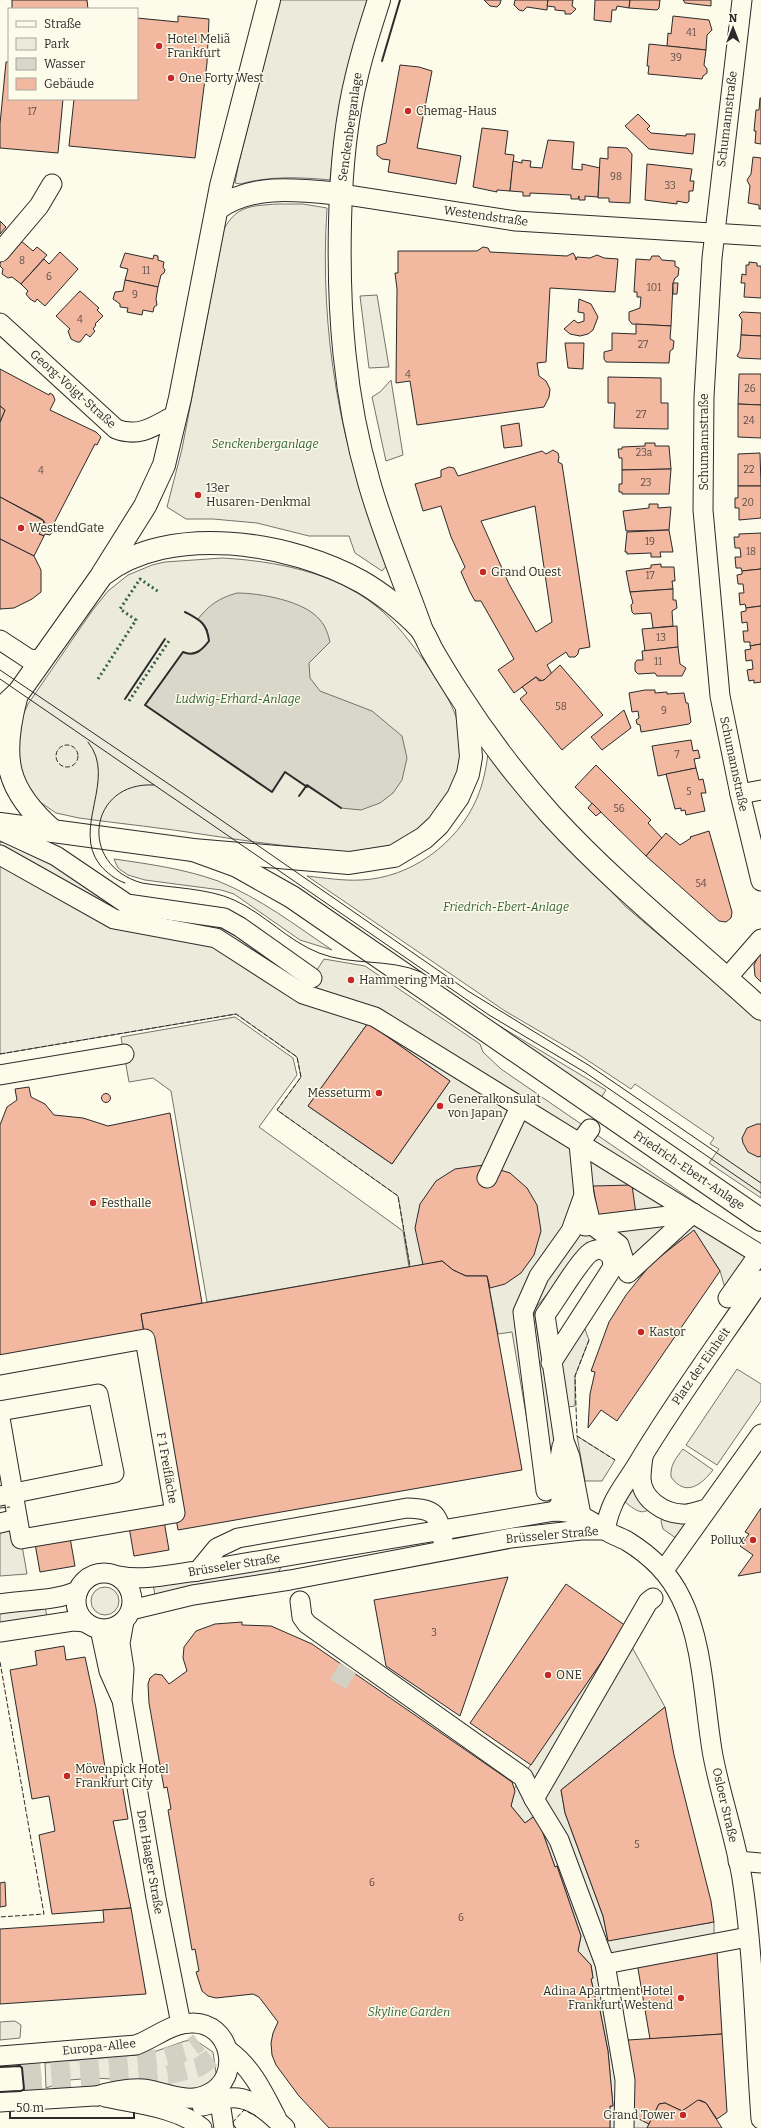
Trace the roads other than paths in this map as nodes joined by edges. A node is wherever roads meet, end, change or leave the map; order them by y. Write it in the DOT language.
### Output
graph roads {
  1 [pos="269,0"];
  2 [pos="378,0"];
  3 [pos="742,0"];
  4 [pos="52,184"];
  5 [pos="341,194"];
  6 [pos="217,209"];
  7 [pos="714,234"];
  8 [pos="761,236"];
  9 [pos="0,252"];
  10 [pos="0,324"];
  11 [pos="175,415"];
  12 [pos="102,575"];
  13 [pos="421,628"];
  14 [pos="0,640"];
  15 [pos="40,660"];
  16 [pos="466,706"];
  17 [pos="2,718"];
  18 [pos="761,790"];
  19 [pos="740,794"];
  20 [pos="0,824"];
  21 [pos="0,830"];
  22 [pos="53,831"];
  23 [pos="193,850"];
  24 [pos="0,855"];
  25 [pos="75,868"];
  26 [pos="761,881"];
  27 [pos="761,939"];
  28 [pos="312,978"];
  29 [pos="727,978"];
  30 [pos="761,1009"];
  31 [pos="124,1054"];
  32 [pos="0,1075"];
  33 [pos="520,1107"];
  34 [pos="584,1136"];
  35 [pos="487,1178"];
  36 [pos="589,1207"];
  37 [pos="693,1213"];
  38 [pos="761,1220"];
  39 [pos="571,1232"];
  40 [pos="761,1280"];
  41 [pos="728,1298"];
  42 [pos="551,1363"];
  43 [pos="0,1365"];
  44 [pos="0,1410"];
  45 [pos="0,1418"];
  46 [pos="761,1434"];
  47 [pos="564,1441"];
  48 [pos="643,1454"];
  49 [pos="546,1491"];
  50 [pos="7,1495"];
  51 [pos="706,1509"];
  52 [pos="555,1511"];
  53 [pos="580,1515"];
  54 [pos="441,1529"];
  55 [pos="605,1530"];
  56 [pos="444,1550"];
  57 [pos="314,1552"];
  58 [pos="664,1570"];
  59 [pos="198,1571"];
  60 [pos="119,1576"];
  61 [pos="290,1580"];
  62 [pos="78,1590"];
  63 [pos="653,1598"];
  64 [pos="300,1601"];
  65 [pos="3,1603"];
  66 [pos="128,1616"];
  67 [pos="92,1625"];
  68 [pos="0,1632"];
  69 [pos="320,1642"];
  70 [pos="348,1668"];
  71 [pos="122,1700"];
  72 [pos="442,1733"];
  73 [pos="534,1799"];
  74 [pos="738,1861"];
  75 [pos="761,1863"];
  76 [pos="748,1938"];
  77 [pos="605,1964"];
  78 [pos="757,2003"];
  79 [pos="181,2024"];
  80 [pos="228,2051"];
  81 [pos="0,2056"];
  82 [pos="218,2095"];
  83 [pos="98,2096"];
  84 [pos="0,2102"];
  85 [pos="761,2119"];
  86 [pos="281,2124"];
  87 [pos="202,2128"];
  88 [pos="224,2128"];
  89 [pos="624,2128"];
  1 -- 6 [label="main road"];
  2 -- 5 [label="main road, Senckenberganlage"];
  3 -- 7 [label="street, Schumannstraße"];
  4 -- 9 [label="street"];
  5 -- 6 [label="main road, Westendstraße"];
  5 -- 7 [label="street, Westendstraße"];
  5 -- 13 [label="main road, Senckenberganlage"];
  6 -- 11 [label="main road"];
  7 -- 8 [label="street, Westendstraße"];
  7 -- 19 [label="street, Schumannstraße"];
  10 -- 11 [label="street, Georg-Voigt-Straße"];
  11 -- 12 [label="main road"];
  12 -- 13 [label="main road"];
  12 -- 15 [label="main road"];
  13 -- 16 [label="main road"];
  14 -- 15 [label="street"];
  15 -- 17 [label="main road"];
  16 -- 23 [label="main road"];
  16 -- 29 [label="main road"];
  17 -- 22 [label="main road"];
  18 -- 19 [label="street"];
  19 -- 26 [label="street, Schumannstraße"];
  20 -- 22 [label="main road"];
  21 -- 25 [label="street"];
  22 -- 23 [label="main road"];
  22 -- 25 [label="street"];
  23 -- 38 [label="main road, Friedrich-Ebert-Anlage"];
  24 -- 33 [label="street"];
  25 -- 28 [label="street"];
  27 -- 29 [label="street"];
  29 -- 30 [label="main road"];
  31 -- 32 [label="street"];
  33 -- 34 [label="street"];
  33 -- 35 [label="street"];
  34 -- 36 [label="street"];
  34 -- 37 [label="street"];
  36 -- 37 [label="street"];
  36 -- 37 [label="street"];
  36 -- 39 [label="street"];
  36 -- 39 [label="street"];
  37 -- 41 [label="street"];
  39 -- 49 [label="street"];
  40 -- 48 [label="street, Platz der Einheit"];
  42 -- 42 [label="street"];
  42 -- 47 [label="street"];
  43 -- 50 [label="street, F 1 Freifläche"];
  44 -- 50 [label="street"];
  45 -- 50 [label="street, F 1 Freifläche"];
  46 -- 51 [label="street"];
  47 -- 52 [label="street"];
  47 -- 53 [label="street"];
  48 -- 51 [label="street, Platz der Einheit"];
  48 -- 55 [label="street, Platz der Einheit"];
  51 -- 58 [label="street"];
  52 -- 53 [label="street, Brüsseler Straße"];
  52 -- 54 [label="street, Brüsseler Straße"];
  53 -- 55 [label="street, Brüsseler Straße"];
  54 -- 56 [label="street"];
  54 -- 57 [label="street, Brüsseler Straße"];
  54 -- 59 [label="street"];
  55 -- 56 [label="street, Brüsseler Straße"];
  55 -- 58 [label="street, Osloer Straße"];
  56 -- 61 [label="street, Brüsseler Straße"];
  57 -- 59 [label="street, Brüsseler Straße"];
  57 -- 61 [label="street"];
  58 -- 74 [label="street, Osloer Straße"];
  59 -- 60 [label="street, Brüsseler Straße"];
  60 -- 62 [label="street"];
  60 -- 66 [label="street"];
  61 -- 66 [label="street, Brüsseler Straße"];
  61 -- 69 [label="street"];
  62 -- 65 [label="street"];
  62 -- 67 [label="street"];
  63 -- 73 [label="street"];
  64 -- 73 [label="street"];
  66 -- 67 [label="street"];
  66 -- 71 [label="street, Den Haager Straße"];
  67 -- 68 [label="street"];
  67 -- 71 [label="street, Den Haager Straße"];
  69 -- 70 [label="street"];
  69 -- 72 [label="street"];
  71 -- 79 [label="street, Den Haager Straße"];
  73 -- 77 [label="street"];
  74 -- 75 [label="street"];
  74 -- 76 [label="street, Osloer Straße"];
  76 -- 77 [label="street"];
  76 -- 78 [label="street, Osloer Straße"];
  77 -- 89 [label="street"];
  78 -- 85 [label="street, Osloer Straße"];
  79 -- 80 [label="street, Europa-Allee"];
  79 -- 81 [label="street, Europa-Allee"];
  80 -- 82 [label="street, Europa-Allee"];
  80 -- 86 [label="street, Europa-Allee"];
  82 -- 83 [label="street, Europa-Allee"];
  82 -- 86 [label="street, Europa-Allee"];
  82 -- 88 [label="street"];
  83 -- 84 [label="street, Europa-Allee"];
  83 -- 87 [label="street, Europa-Allee"];
}
